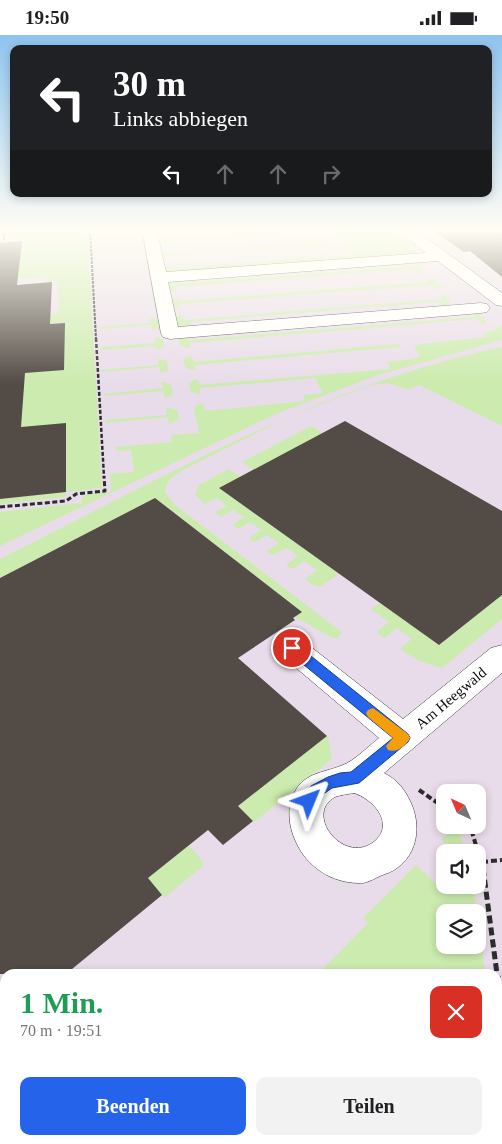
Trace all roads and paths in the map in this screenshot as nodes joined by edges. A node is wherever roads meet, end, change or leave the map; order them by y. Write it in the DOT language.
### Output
graph roads {
  1 [pos="95,281"];
  2 [pos="159,281"];
  3 [pos="475,281"];
  4 [pos="460,292"];
  5 [pos="502,301"];
  6 [pos="0,507"];
  7 [pos="292,648"];
  8 [pos="502,656"];
  9 [pos="403,738"];
  10 [pos="354,778"];
  11 [pos="502,860"];
  12 [pos="486,862"];
  13 [pos="486,892"];
  14 [pos="496,969"];
  1 -- 6 [label="path"];
  2 -- 4 [label="street"];
  3 -- 5 [label="street"];
  7 -- 9 [label="street"];
  8 -- 9 [label="street, Am Heegwald"];
  9 -- 10 [label="street, Am Heegwald"];
  11 -- 12 [label="path"];
  13 -- 14 [label="path"];
}
